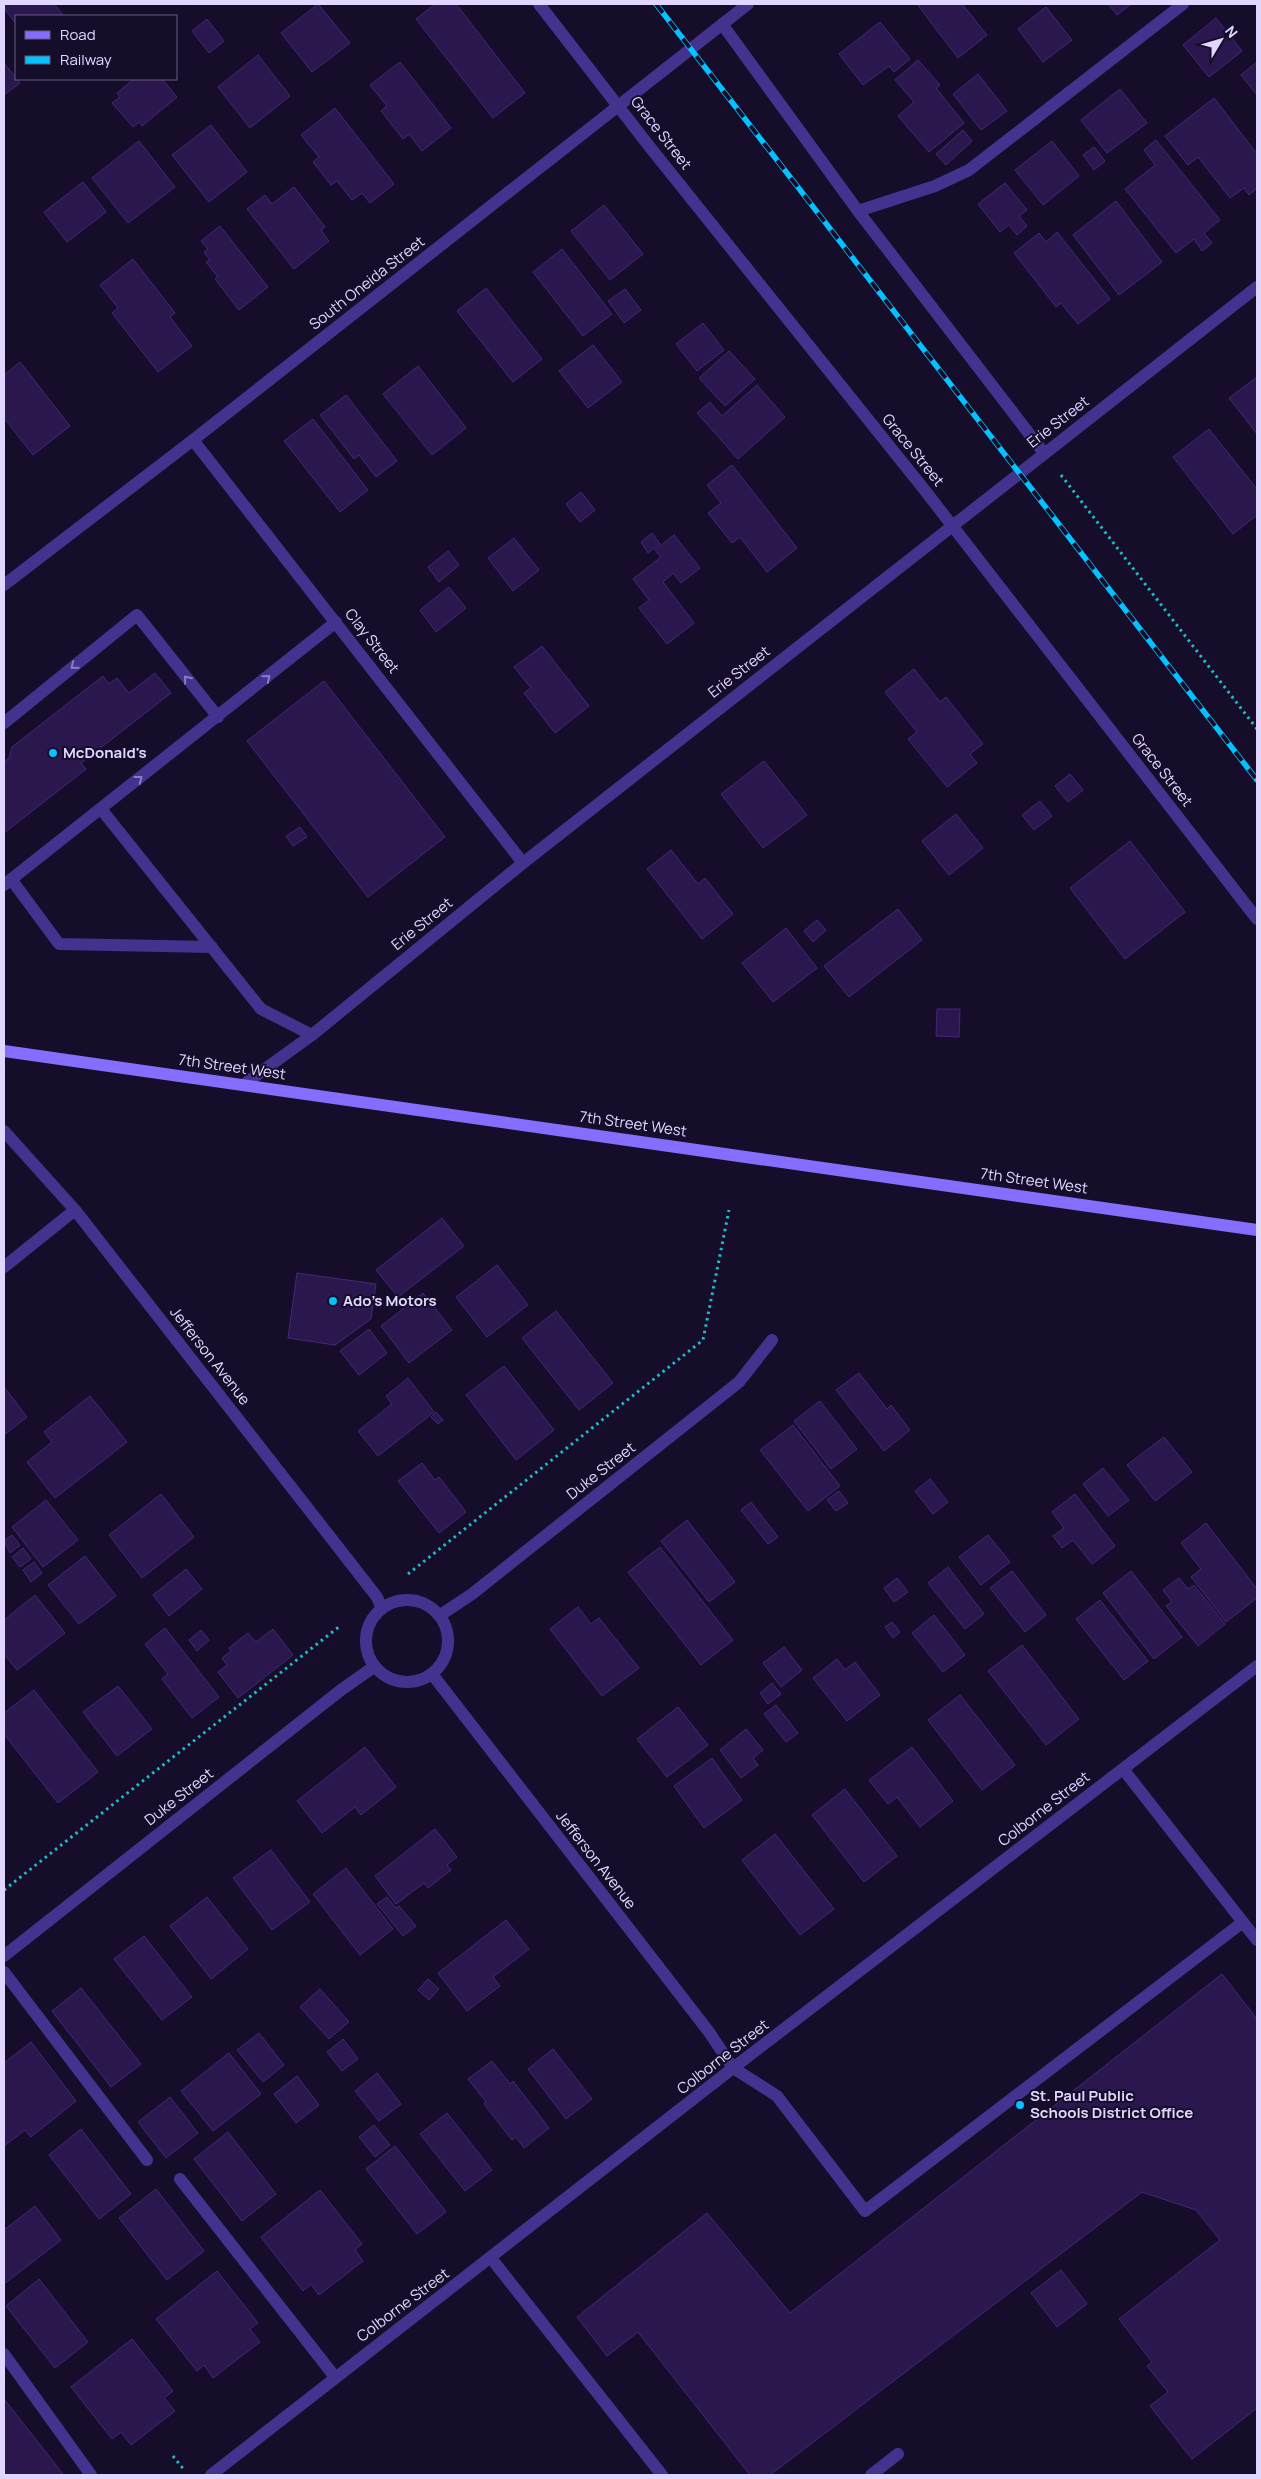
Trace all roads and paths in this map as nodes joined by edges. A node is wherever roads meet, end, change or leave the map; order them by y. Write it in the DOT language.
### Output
graph roads {
  1 [pos="540,4"];
  2 [pos="748,4"];
  3 [pos="1182,4"];
  4 [pos="722,24"];
  5 [pos="619,106"];
  6 [pos="858,211"];
  7 [pos="1257,287"];
  8 [pos="194,440"];
  9 [pos="1044,453"];
  10 [pos="952,525"];
  11 [pos="4,585"];
  12 [pos="336,622"];
  13 [pos="218,717"];
  14 [pos="4,723"];
  15 [pos="1257,729"];
  16 [pos="101,809"];
  17 [pos="524,863"];
  18 [pos="8,882"];
  19 [pos="1257,919"];
  20 [pos="212,947"];
  21 [pos="312,1035"];
  22 [pos="4,1051"];
  23 [pos="243,1085"];
  24 [pos="4,1130"];
  25 [pos="75,1210"];
  26 [pos="729,1210"];
  27 [pos="1257,1230"];
  28 [pos="4,1267"];
  29 [pos="772,1340"];
  30 [pos="408,1574"];
  31 [pos="382,1609"];
  32 [pos="439,1616"];
  33 [pos="340,1626"];
  34 [pos="375,1666"];
  35 [pos="1257,1666"];
  36 [pos="432,1674"];
  37 [pos="1123,1769"];
  38 [pos="4,1890"];
  39 [pos="1242,1922"];
  40 [pos="1257,1940"];
  41 [pos="4,1956"];
  42 [pos="4,1972"];
  43 [pos="733,2068"];
  44 [pos="147,2160"];
  45 [pos="180,2179"];
  46 [pos="491,2258"];
  47 [pos="4,2354"];
  48 [pos="335,2377"];
  49 [pos="898,2454"];
  50 [pos="173,2456"];
  51 [pos="90,2475"];
  52 [pos="188,2475"];
  53 [pos="211,2475"];
  54 [pos="662,2475"];
  55 [pos="871,2475"];
  1 -- 5 [label="street, Grace Street"];
  2 -- 4 [label="street, South Oneida Street"];
  3 -- 6 [label="street"];
  4 -- 5 [label="street, South Oneida Street"];
  4 -- 6 [label="street"];
  5 -- 8 [label="street, South Oneida Street"];
  5 -- 10 [label="street, Grace Street"];
  6 -- 9 [label="street"];
  7 -- 9 [label="street, Erie Street"];
  8 -- 11 [label="street, South Oneida Street"];
  8 -- 12 [label="street, Clay Street"];
  9 -- 10 [label="street, Erie Street"];
  9 -- 15 [label="path"];
  10 -- 17 [label="street, Erie Street"];
  10 -- 19 [label="street, Grace Street"];
  13 -- 12 [label="street, one-way"];
  12 -- 17 [label="street, Clay Street"];
  13 -- 14 [label="street, one-way"];
  16 -- 13 [label="street, one-way"];
  16 -- 18 [label="street"];
  16 -- 20 [label="street"];
  17 -- 21 [label="street, Erie Street"];
  18 -- 20 [label="street"];
  20 -- 21 [label="street"];
  21 -- 23 [label="street, Erie Street"];
  22 -- 23 [label="main road, 7th Street West"];
  23 -- 27 [label="main road, 7th Street West"];
  24 -- 25 [label="street, Jefferson Avenue"];
  25 -- 28 [label="street"];
  25 -- 31 [label="street, Jefferson Avenue"];
  26 -- 30 [label="path"];
  29 -- 32 [label="street, Duke Street"];
  31 -- 32 [label="street"];
  31 -- 34 [label="street"];
  32 -- 36 [label="street"];
  33 -- 38 [label="path"];
  34 -- 36 [label="street"];
  34 -- 41 [label="street, Duke Street"];
  35 -- 37 [label="street, Colborne Street"];
  36 -- 43 [label="street, Jefferson Avenue"];
  37 -- 39 [label="street"];
  37 -- 43 [label="street, Colborne Street"];
  39 -- 40 [label="street"];
  39 -- 43 [label="street"];
  42 -- 44 [label="street"];
  43 -- 46 [label="street, Colborne Street"];
  45 -- 48 [label="street"];
  46 -- 48 [label="street, Colborne Street"];
  46 -- 54 [label="street"];
  47 -- 51 [label="street"];
  48 -- 53 [label="street, Colborne Street"];
  49 -- 55 [label="street"];
  50 -- 52 [label="path"];
}
